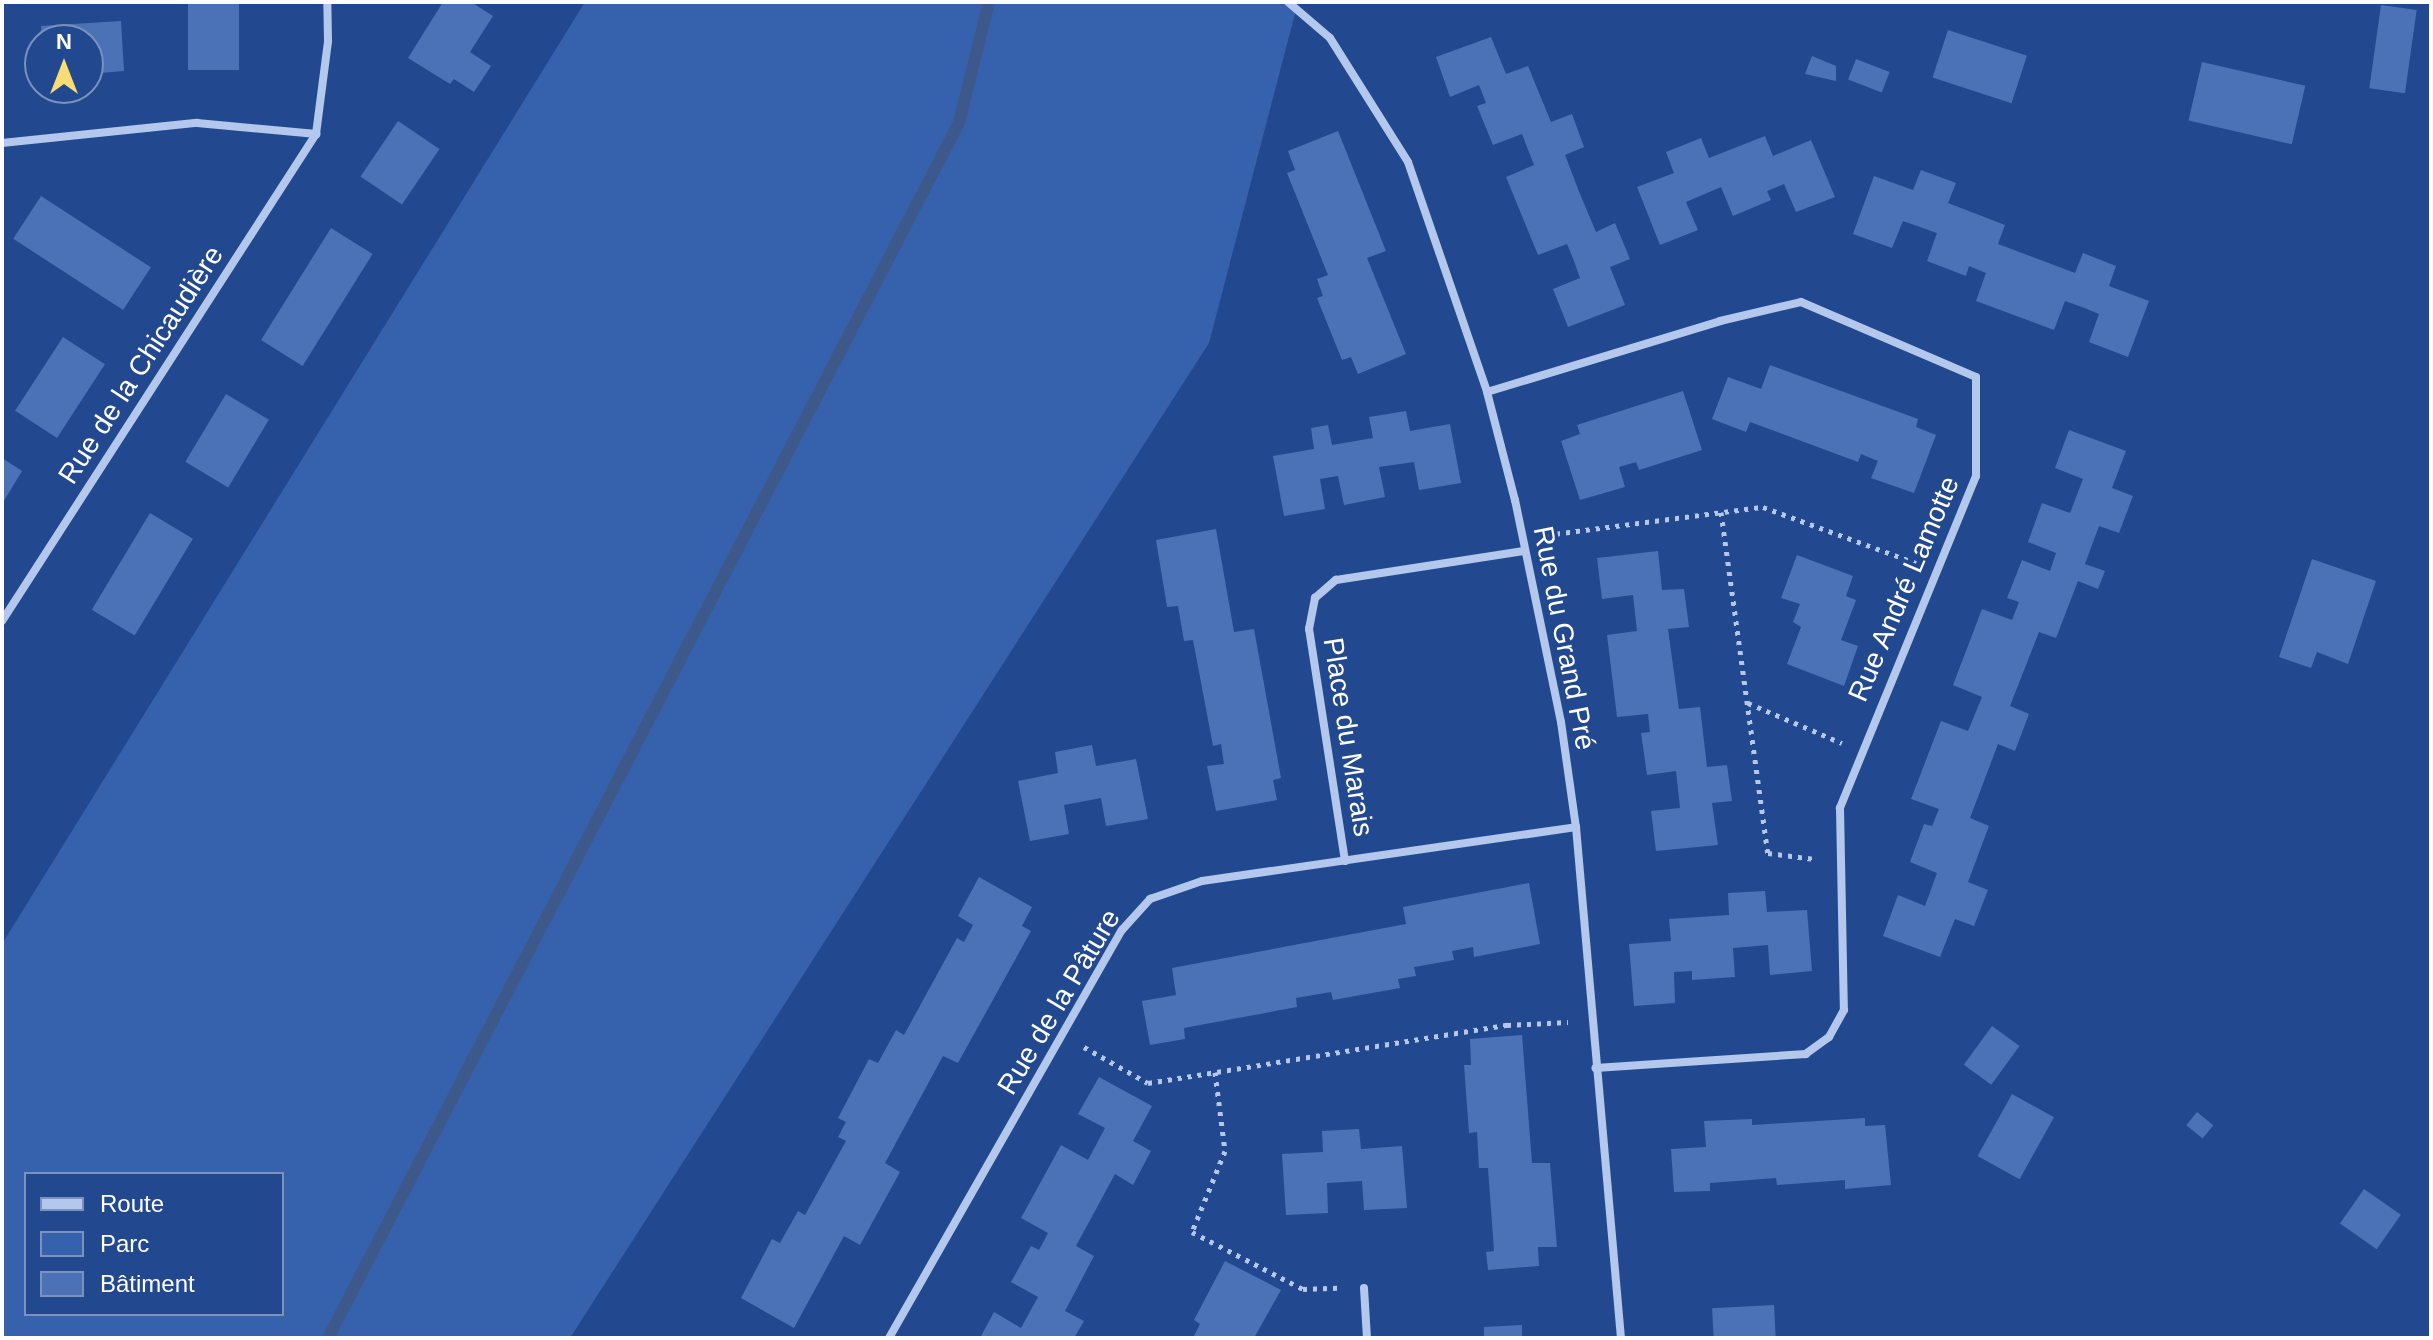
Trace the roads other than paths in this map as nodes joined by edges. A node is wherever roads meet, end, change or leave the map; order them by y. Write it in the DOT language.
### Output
graph roads {
  1 [pos="327,2"];
  2 [pos="1288,2"];
  3 [pos="316,134"];
  4 [pos="2,143"];
  5 [pos="1487,392"];
  6 [pos="1524,551"];
  7 [pos="2,621"];
  8 [pos="1576,827"];
  9 [pos="1345,861"];
  10 [pos="1595,1068"];
  11 [pos="1364,1288"];
  12 [pos="889,1338"];
  13 [pos="1367,1338"];
  14 [pos="1621,1338"];
  1 -- 3 [label="street, Rue de la Chicaudière"];
  2 -- 5 [label="street, Rue du Grand Pré"];
  3 -- 4 [label="street"];
  3 -- 7 [label="street, Rue de la Chicaudière"];
  5 -- 6 [label="street, Rue du Grand Pré"];
  5 -- 10 [label="street, Rue André Lamotte"];
  6 -- 8 [label="street, Rue du Grand Pré"];
  6 -- 9 [label="street, Place du Marais"];
  8 -- 9 [label="street, Rue de la Pâture"];
  8 -- 10 [label="street, Rue du Grand Pré"];
  9 -- 12 [label="street, Rue de la Pâture"];
  10 -- 14 [label="street, Rue du Grand Pré"];
  11 -- 13 [label="street"];
}
